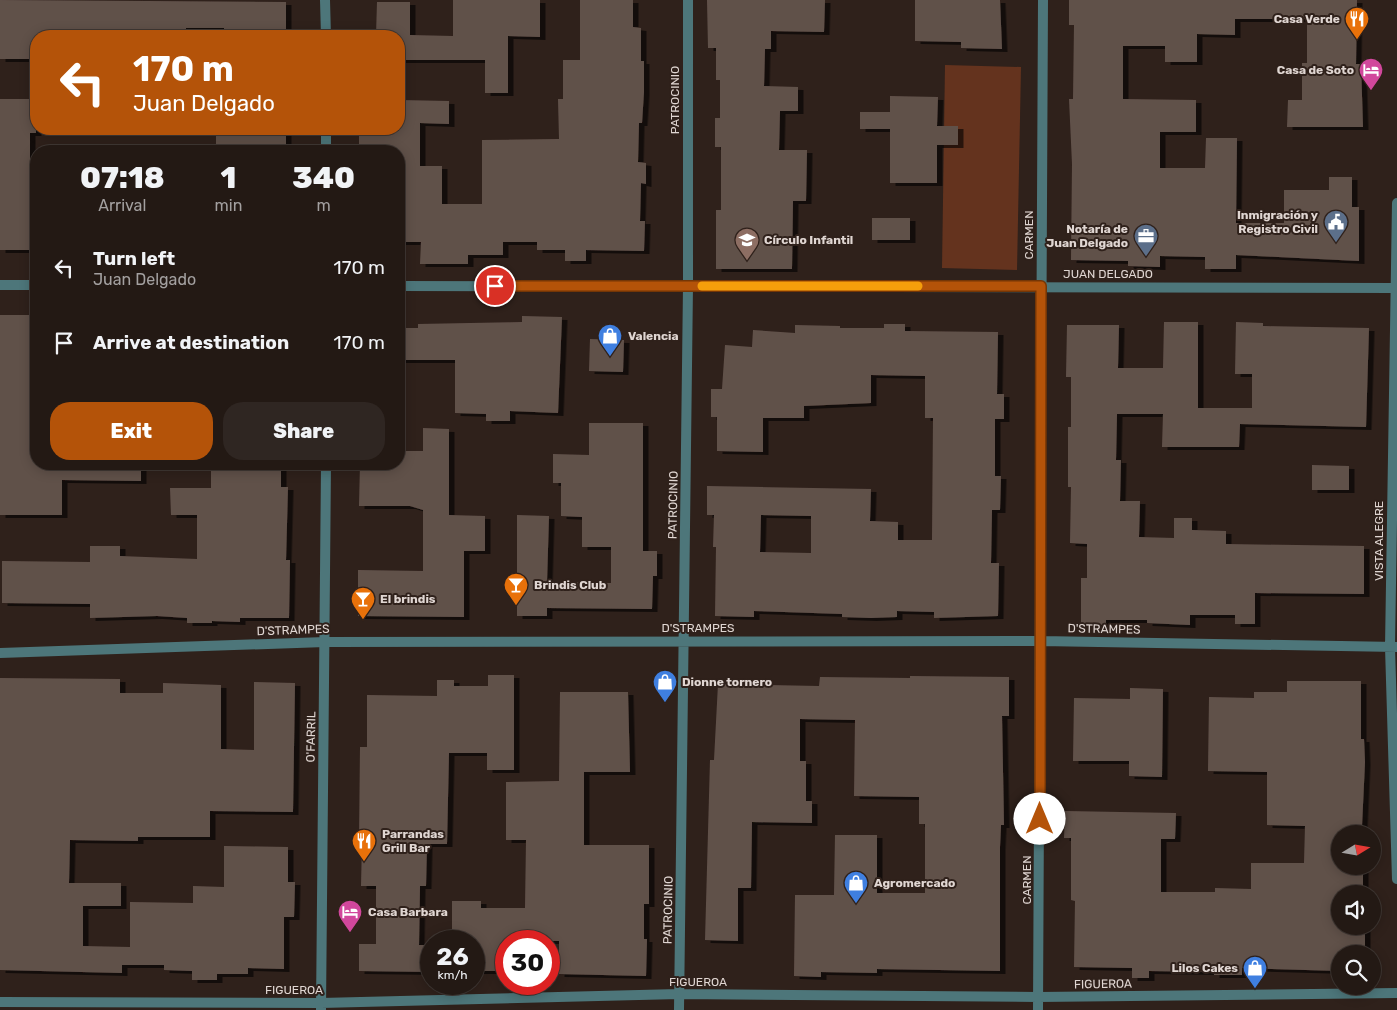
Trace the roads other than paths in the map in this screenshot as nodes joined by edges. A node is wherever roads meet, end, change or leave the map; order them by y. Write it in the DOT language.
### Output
graph roads {
  1 [pos="326,0"];
  2 [pos="688,0"];
  3 [pos="1043,0"];
  4 [pos="326,30"];
  5 [pos="1397,203"];
  6 [pos="0,285"];
  7 [pos="30,286"];
  8 [pos="405,286"];
  9 [pos="688,286"];
  10 [pos="1041,286"];
  11 [pos="1396,288"];
  12 [pos="326,470"];
  13 [pos="684,641"];
  14 [pos="1041,641"];
  15 [pos="325,642"];
  16 [pos="1394,647"];
  17 [pos="0,653"];
  18 [pos="1397,878"];
  19 [pos="1397,993"];
  20 [pos="679,994"];
  21 [pos="1038,997"];
  22 [pos="0,1002"];
  23 [pos="321,1006"];
  24 [pos="679,1010"];
  25 [pos="1038,1010"];
  1 -- 4 [label="street"];
  2 -- 9 [label="street, PATROCINIO"];
  3 -- 10 [label="street, CARMEN"];
  5 -- 11 [label="street, VISTA ALEGRE"];
  6 -- 7 [label="street"];
  8 -- 9 [label="street, JUAN DELGADO"];
  9 -- 10 [label="street, JUAN DELGADO"];
  9 -- 13 [label="street, PATROCINIO"];
  10 -- 11 [label="street, JUAN DELGADO"];
  10 -- 14 [label="street, CARMEN"];
  11 -- 16 [label="street, VISTA ALEGRE"];
  12 -- 15 [label="street, O'FARRIL"];
  13 -- 14 [label="street, D'STRAMPES"];
  13 -- 15 [label="street, D'STRAMPES"];
  13 -- 20 [label="street, PATROCINIO"];
  14 -- 16 [label="street, D'STRAMPES"];
  14 -- 21 [label="street, CARMEN"];
  15 -- 17 [label="street, D'STRAMPES"];
  15 -- 23 [label="street, O'FARRIL"];
  16 -- 18 [label="street, VISTA ALEGRE"];
  19 -- 21 [label="street, FIGUEROA"];
  20 -- 21 [label="street, FIGUEROA"];
  20 -- 23 [label="street, FIGUEROA"];
  20 -- 24 [label="street, PATROCINIO"];
  21 -- 25 [label="street, CARMEN"];
  22 -- 23 [label="street, FIGUEROA"];
}
